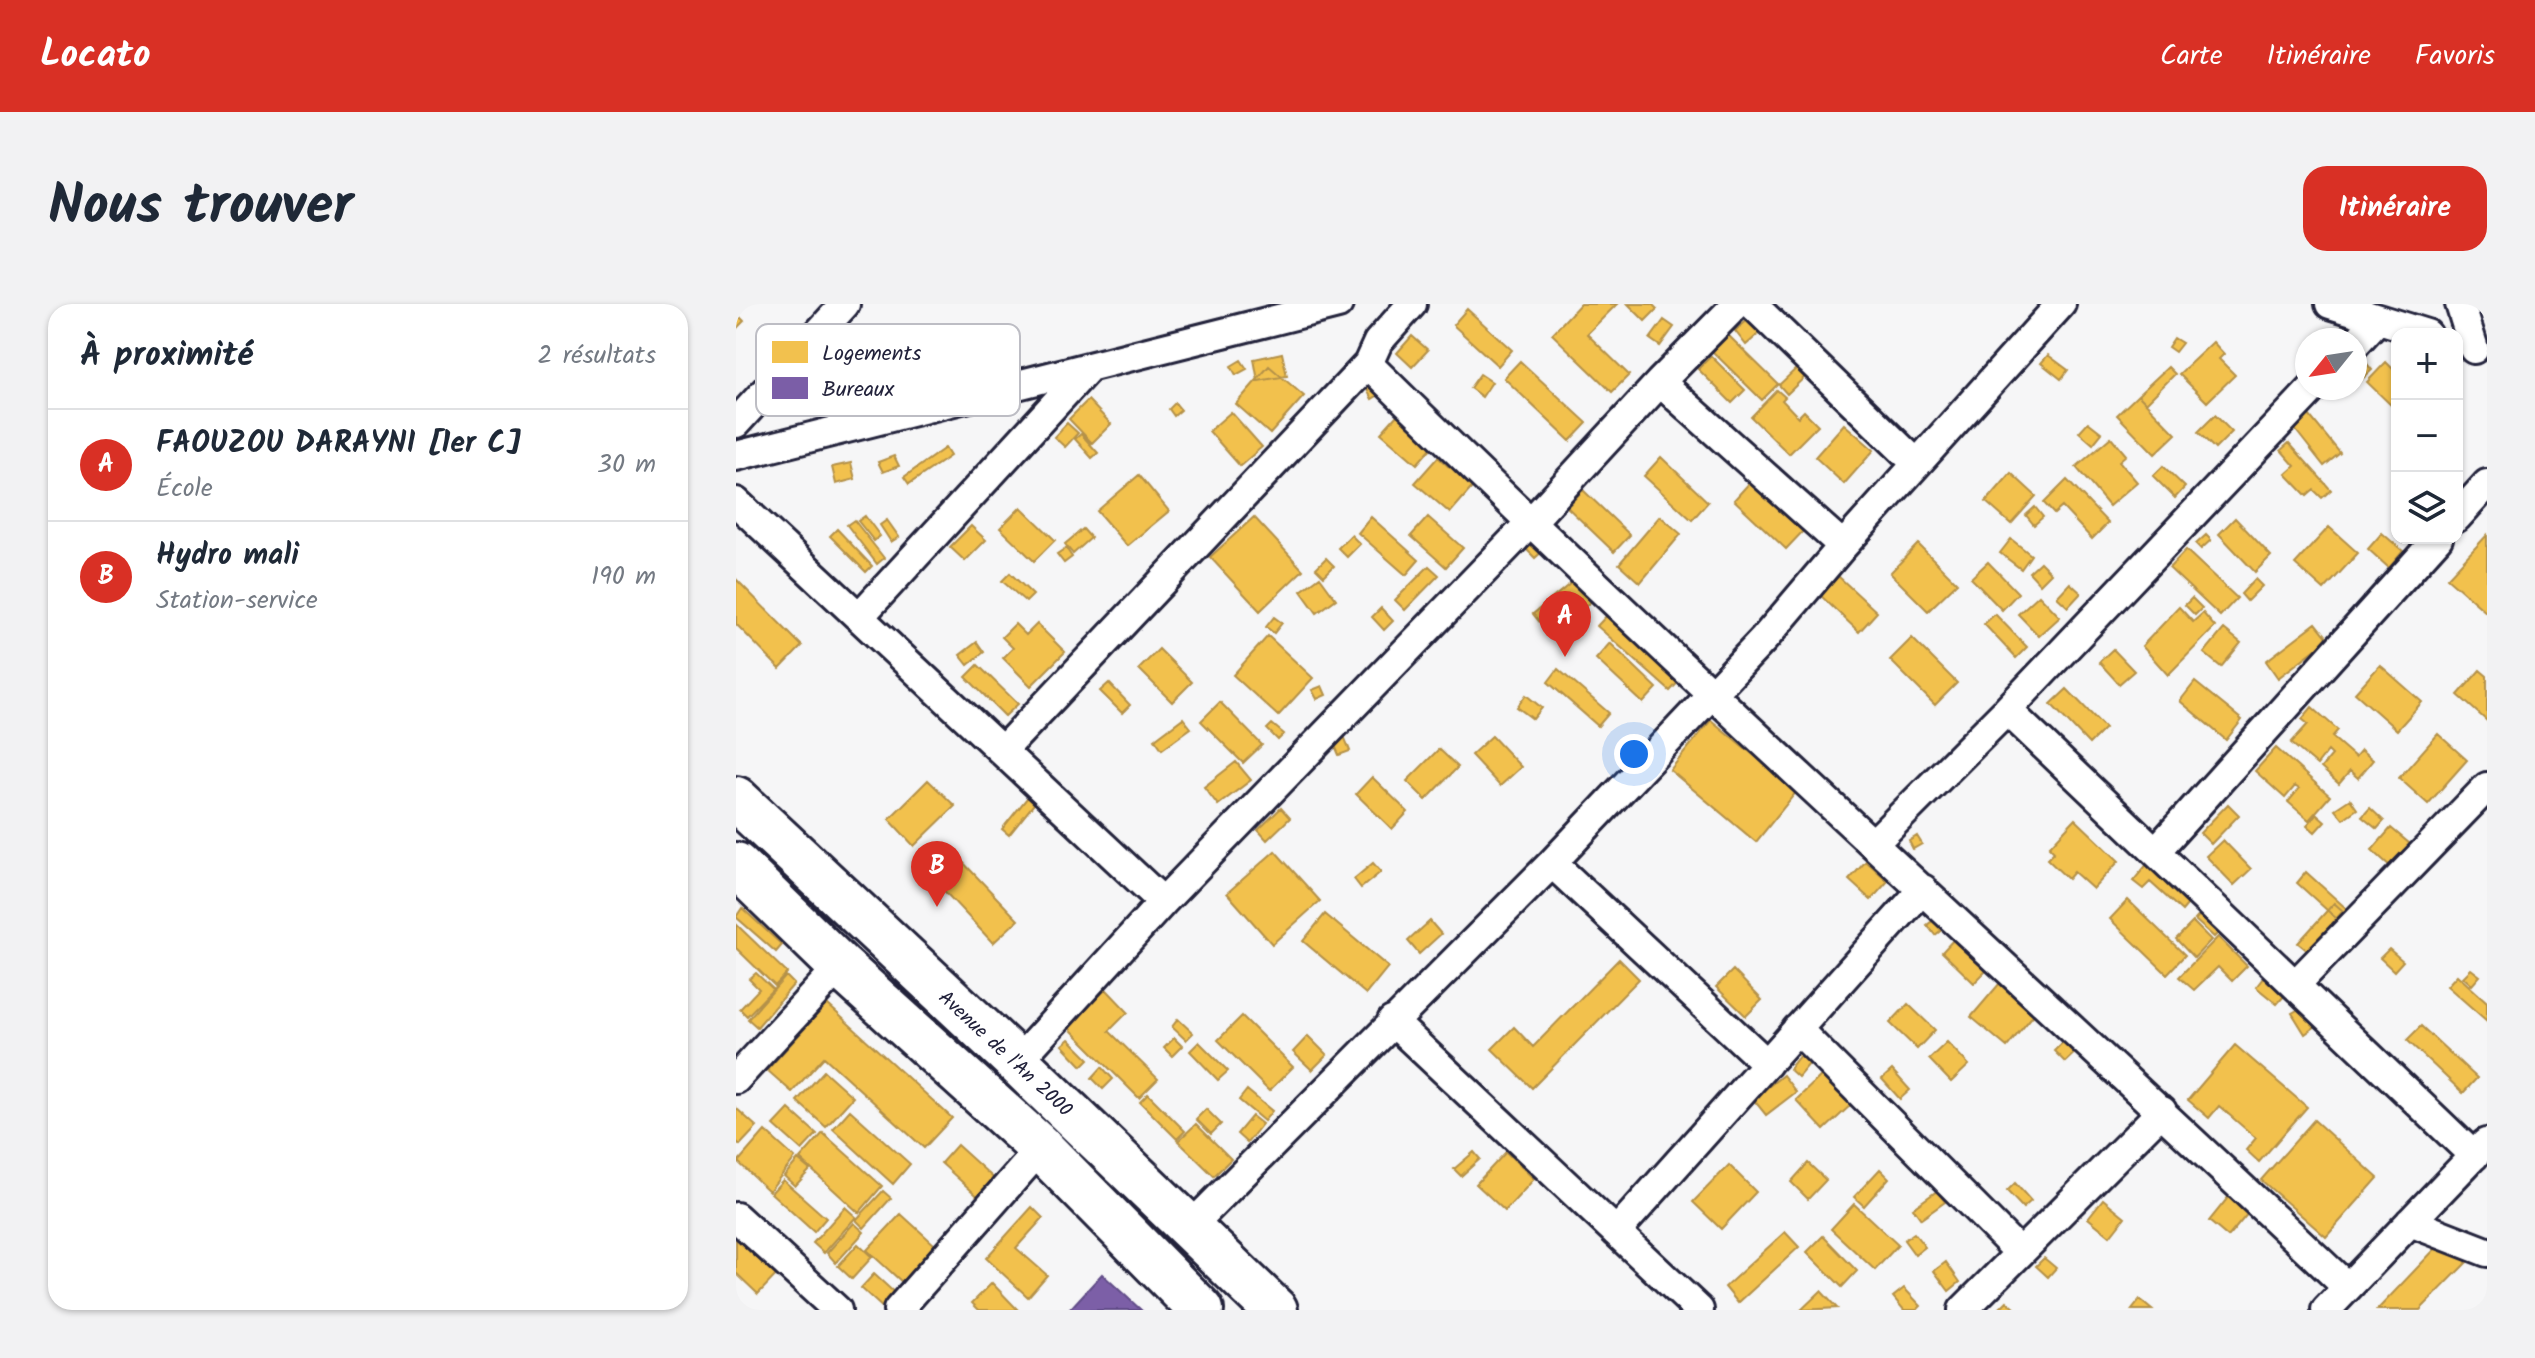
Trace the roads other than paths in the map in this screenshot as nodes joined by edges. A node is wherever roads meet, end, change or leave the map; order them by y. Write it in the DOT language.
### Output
graph roads {
  1 [pos="845,304"];
  2 [pos="1338,304"];
  3 [pos="1412,304"];
  4 [pos="1737,304"];
  5 [pos="1752,304"];
  6 [pos="2061,304"];
  7 [pos="2330,304"];
  8 [pos="2460,304"];
  9 [pos="2378,319"];
  10 [pos="827,324"];
  11 [pos="2407,328"];
  12 [pos="2367,331"];
  13 [pos="2473,348"];
  14 [pos="1368,364"];
  15 [pos="1089,367"];
  16 [pos="1660,382"];
  17 [pos="1020,384"];
  18 [pos="2302,400"];
  19 [pos="756,401"];
  20 [pos="895,416"];
  21 [pos="736,423"];
  22 [pos="736,456"];
  23 [pos="1917,464"];
  24 [pos="2487,484"];
  25 [pos="736,502"];
  26 [pos="2463,510"];
  27 [pos="1530,523"];
  28 [pos="2433,544"];
  29 [pos="1843,546"];
  30 [pos="859,617"];
  31 [pos="1712,693"];
  32 [pos="2007,710"];
  33 [pos="1002,751"];
  34 [pos="2487,787"];
  35 [pos="736,799"];
  36 [pos="1874,843"];
  37 [pos="2156,851"];
  38 [pos="1552,863"];
  39 [pos="736,865"];
  40 [pos="1923,889"];
  41 [pos="1163,902"];
  42 [pos="840,966"];
  43 [pos="2296,984"];
  44 [pos="1392,1021"];
  45 [pos="1797,1029"];
  46 [pos="1017,1062"];
  47 [pos="1767,1064"];
  48 [pos="736,1079"];
  49 [pos="2162,1111"];
  50 [pos="1041,1148"];
  51 [pos="2480,1149"];
  52 [pos="736,1217"];
  53 [pos="2410,1222"];
  54 [pos="1189,1228"];
  55 [pos="1616,1232"];
  56 [pos="2487,1252"];
  57 [pos="2020,1253"];
  58 [pos="2347,1287"];
  59 [pos="837,1310"];
  60 [pos="898,1310"];
  61 [pos="1201,1310"];
  62 [pos="1275,1310"];
  63 [pos="1699,1310"];
  64 [pos="1963,1310"];
  65 [pos="2326,1310"];
  1 -- 10 [label="street"];
  2 -- 15 [label="street"];
  3 -- 14 [label="street"];
  4 -- 16 [label="street"];
  5 -- 23 [label="street"];
  6 -- 23 [label="street"];
  7 -- 9 [label="street"];
  8 -- 13 [label="street"];
  9 -- 11 [label="street"];
  9 -- 12 [label="street"];
  14 -- 27 [label="street"];
  14 -- 33 [label="street"];
  15 -- 17 [label="street"];
  15 -- 30 [label="street"];
  16 -- 27 [label="street"];
  16 -- 29 [label="street"];
  18 -- 32 [label="street"];
  19 -- 21 [label="street"];
  20 -- 22 [label="street"];
  23 -- 29 [label="street"];
  24 -- 26 [label="street"];
  25 -- 30 [label="street"];
  27 -- 31 [label="street"];
  27 -- 41 [label="street"];
  28 -- 37 [label="street"];
  29 -- 31 [label="street"];
  30 -- 33 [label="street"];
  31 -- 36 [label="street"];
  31 -- 38 [label="street"];
  32 -- 36 [label="street"];
  32 -- 37 [label="street"];
  33 -- 41 [label="street"];
  34 -- 43 [label="street"];
  35 -- 46 [label="main road, Avenue de l'An 2000"];
  36 -- 40 [label="street"];
  37 -- 43 [label="street"];
  38 -- 44 [label="street"];
  38 -- 47 [label="street"];
  39 -- 42 [label="main road"];
  40 -- 45 [label="street"];
  40 -- 49 [label="street"];
  41 -- 46 [label="street"];
  42 -- 48 [label="street"];
  42 -- 50 [label="main road"];
  43 -- 51 [label="street"];
  44 -- 54 [label="street"];
  44 -- 55 [label="street"];
  45 -- 47 [label="street"];
  45 -- 57 [label="street"];
  46 -- 54 [label="main road, Avenue de l'An 2000"];
  47 -- 55 [label="street"];
  49 -- 57 [label="street"];
  49 -- 58 [label="street"];
  50 -- 60 [label="street"];
  50 -- 61 [label="main road"];
  51 -- 53 [label="street"];
  52 -- 59 [label="street"];
  53 -- 56 [label="street"];
  53 -- 58 [label="street"];
  54 -- 62 [label="main road, Avenue de l'An 2000"];
  55 -- 63 [label="street"];
  57 -- 64 [label="street"];
  58 -- 65 [label="street"];
}
